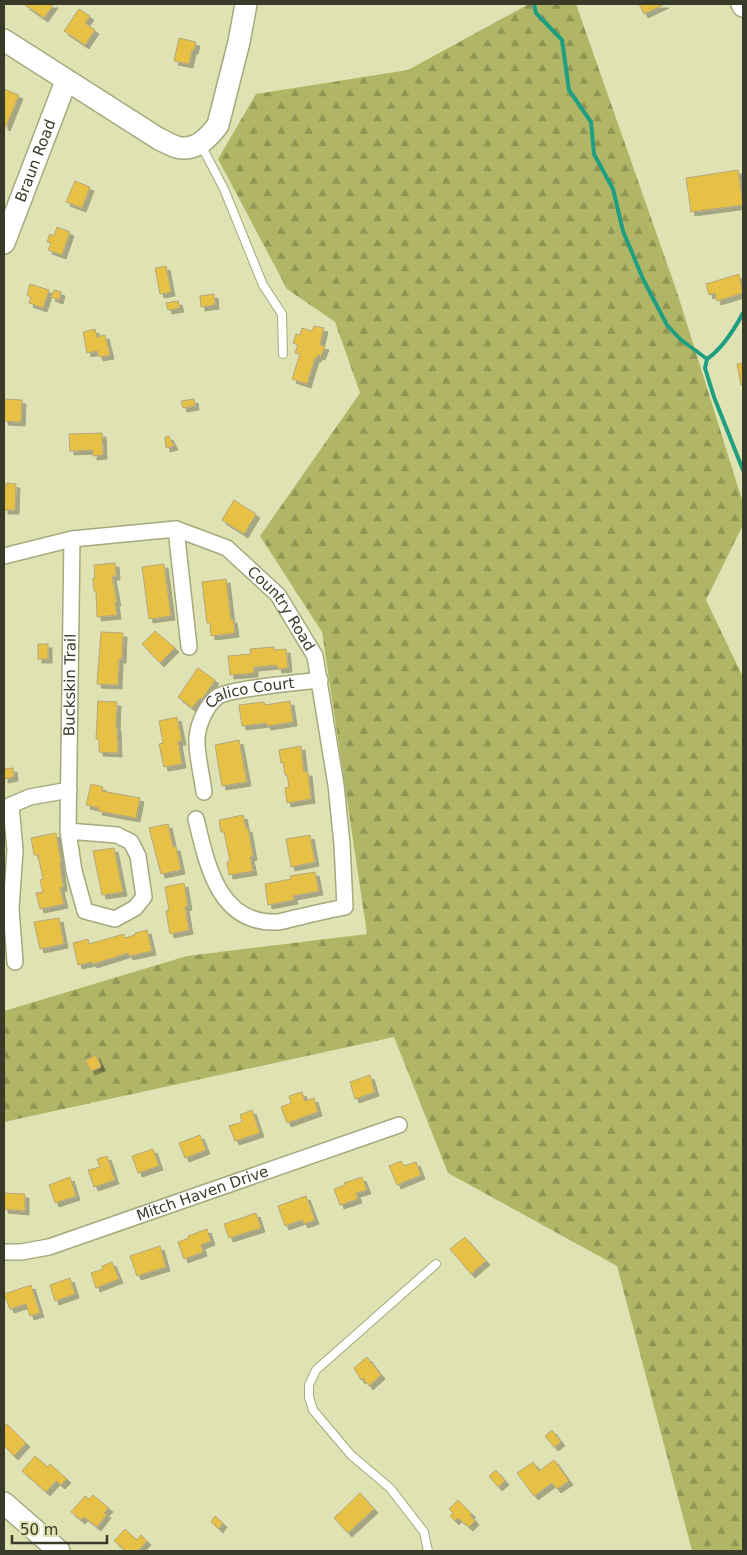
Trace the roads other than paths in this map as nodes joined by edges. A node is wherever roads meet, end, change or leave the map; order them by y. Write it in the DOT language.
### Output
graph roads {
  1 [pos="246,4"];
  2 [pos="4,40"];
  3 [pos="66,80"];
  4 [pos="200,144"];
  5 [pos="4,243"];
  6 [pos="283,354"];
  7 [pos="176,529"];
  8 [pos="72,538"];
  9 [pos="4,556"];
  10 [pos="189,647"];
  11 [pos="320,680"];
  12 [pos="69,790"];
  13 [pos="204,792"];
  14 [pos="196,819"];
  15 [pos="68,831"];
  16 [pos="15,962"];
  17 [pos="398,1124"];
  18 [pos="4,1252"];
  19 [pos="436,1264"];
  20 [pos="4,1503"];
  21 [pos="59,1551"];
  22 [pos="428,1551"];
  1 -- 4 [label="street"];
  2 -- 3 [label="street"];
  3 -- 4 [label="street"];
  3 -- 5 [label="street, Braun Road"];
  4 -- 6 [label="lane"];
  7 -- 8 [label="street, Country Road"];
  7 -- 10 [label="street"];
  7 -- 11 [label="street, Country Road"];
  8 -- 9 [label="street, Country Road"];
  8 -- 12 [label="street, Buckskin Trail"];
  11 -- 13 [label="street, Calico Court"];
  11 -- 14 [label="street, Country Road"];
  12 -- 15 [label="street, Buckskin Trail"];
  12 -- 16 [label="street"];
  15 -- 15 [label="street, Buckskin Trail"];
  17 -- 18 [label="street, Mitch Haven Drive"];
  19 -- 22 [label="lane"];
  20 -- 21 [label="street"];
}
